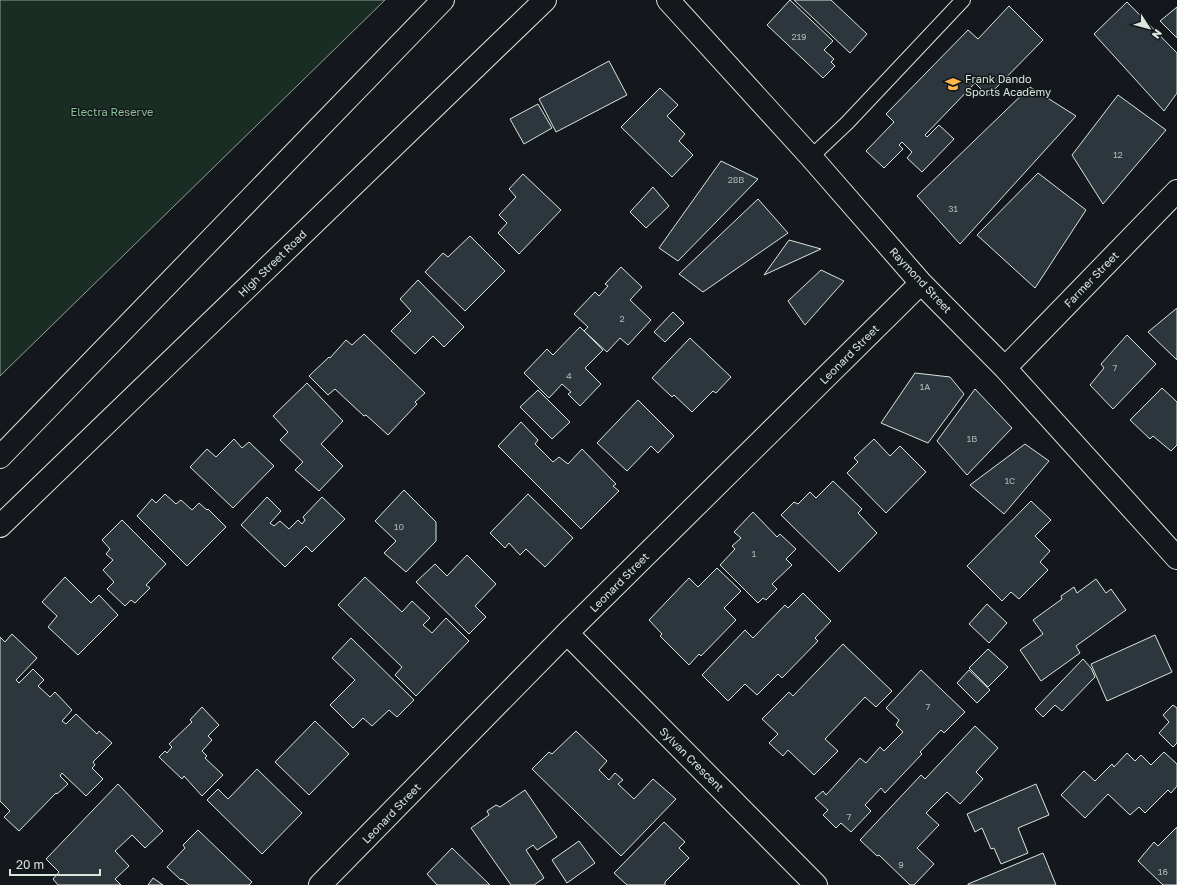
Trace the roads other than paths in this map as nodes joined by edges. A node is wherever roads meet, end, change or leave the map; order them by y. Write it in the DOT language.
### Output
graph roads {
  1 [pos="443,0"];
  2 [pos="545,0"];
  3 [pos="668,0"];
  4 [pos="962,0"];
  5 [pos="811,157"];
  6 [pos="1177,191"];
  7 [pos="921,283"];
  8 [pos="1005,368"];
  9 [pos="0,457"];
  10 [pos="0,526"];
  11 [pos="1177,558"];
  12 [pos="567,633"];
  13 [pos="320,885"];
  14 [pos="816,885"];
  1 -- 9 [label="street"];
  2 -- 10 [label="street, High Street Road"];
  3 -- 5 [label="street, Raymond Street"];
  4 -- 5 [label="lane"];
  5 -- 7 [label="street, Raymond Street"];
  6 -- 8 [label="street, Farmer Street"];
  7 -- 8 [label="street, Raymond Street"];
  7 -- 12 [label="street, Leonard Street"];
  8 -- 11 [label="street, Raymond Street"];
  12 -- 13 [label="street, Leonard Street"];
  12 -- 14 [label="street, Sylvan Crescent"];
}
